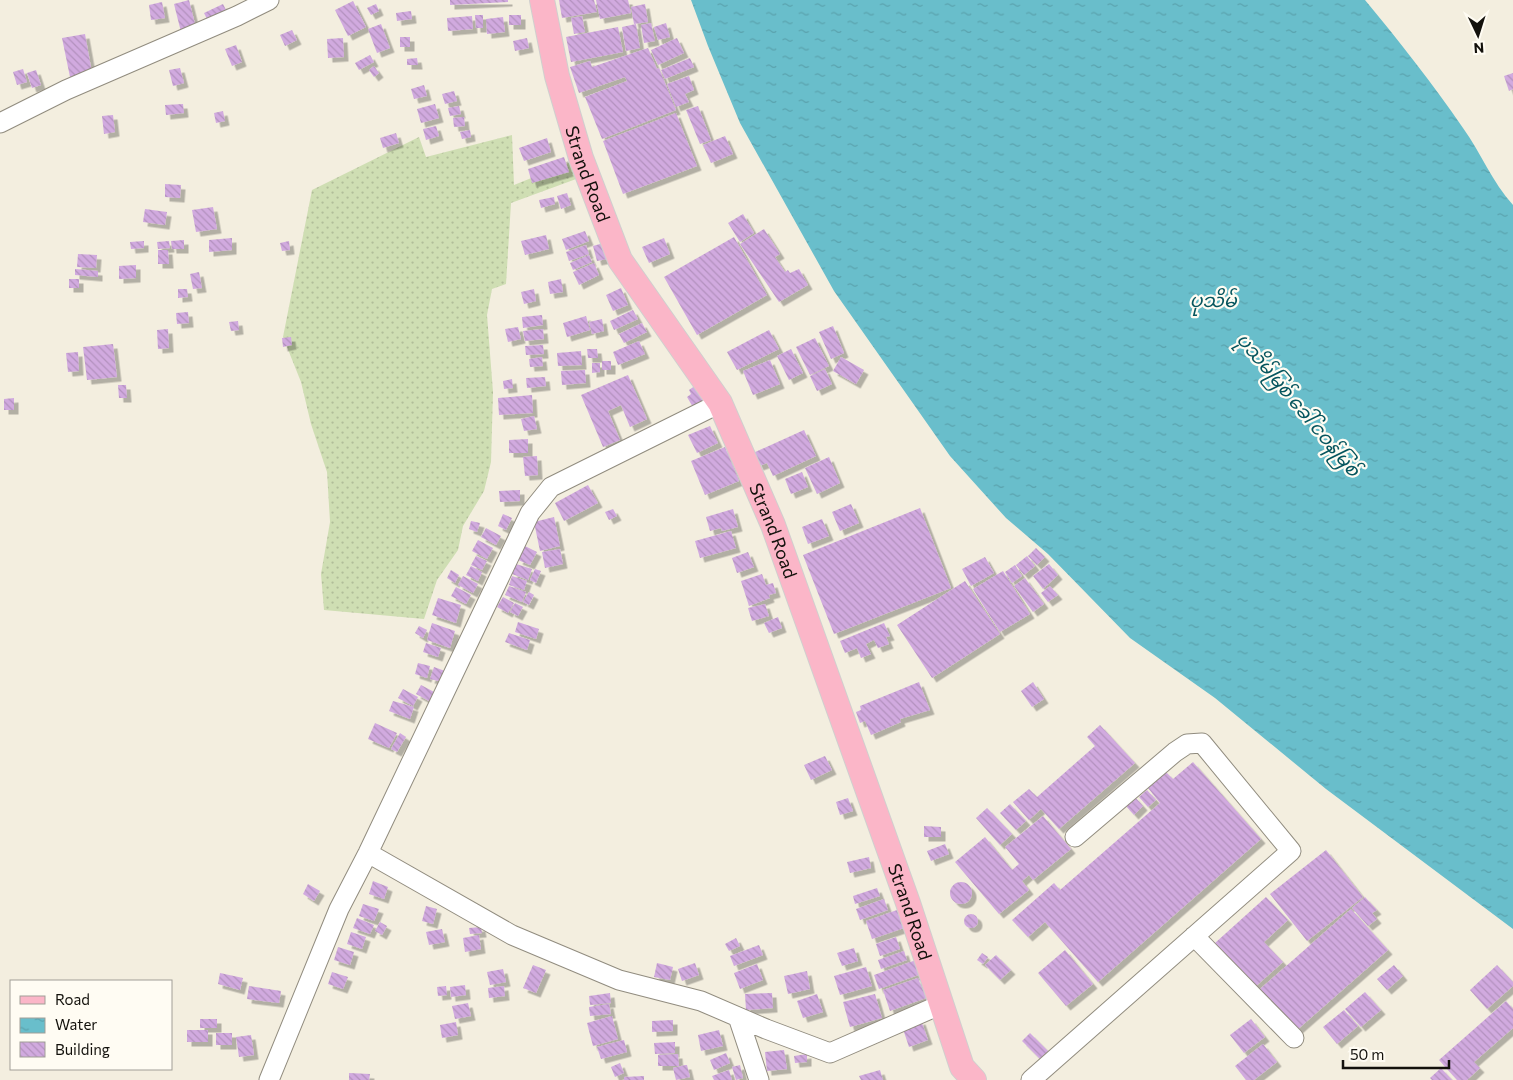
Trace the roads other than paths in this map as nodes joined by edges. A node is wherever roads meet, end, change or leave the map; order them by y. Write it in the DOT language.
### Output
graph roads {
  1 [pos="269,0"];
  2 [pos="542,0"];
  3 [pos="0,123"];
  4 [pos="720,404"];
  5 [pos="1075,837"];
  6 [pos="368,853"];
  7 [pos="1194,936"];
  8 [pos="942,1004"];
  9 [pos="738,1016"];
  10 [pos="1294,1038"];
  11 [pos="269,1080"];
  12 [pos="759,1080"];
  13 [pos="974,1080"];
  14 [pos="1031,1080"];
  1 -- 3 [label="street"];
  2 -- 4 [label="main road, Strand Road"];
  4 -- 6 [label="street"];
  4 -- 8 [label="main road, Strand Road"];
  5 -- 7 [label="street"];
  6 -- 9 [label="street"];
  6 -- 11 [label="street"];
  7 -- 10 [label="street"];
  7 -- 14 [label="street"];
  8 -- 9 [label="street"];
  8 -- 13 [label="main road, Strand Road"];
  9 -- 12 [label="street"];
}
